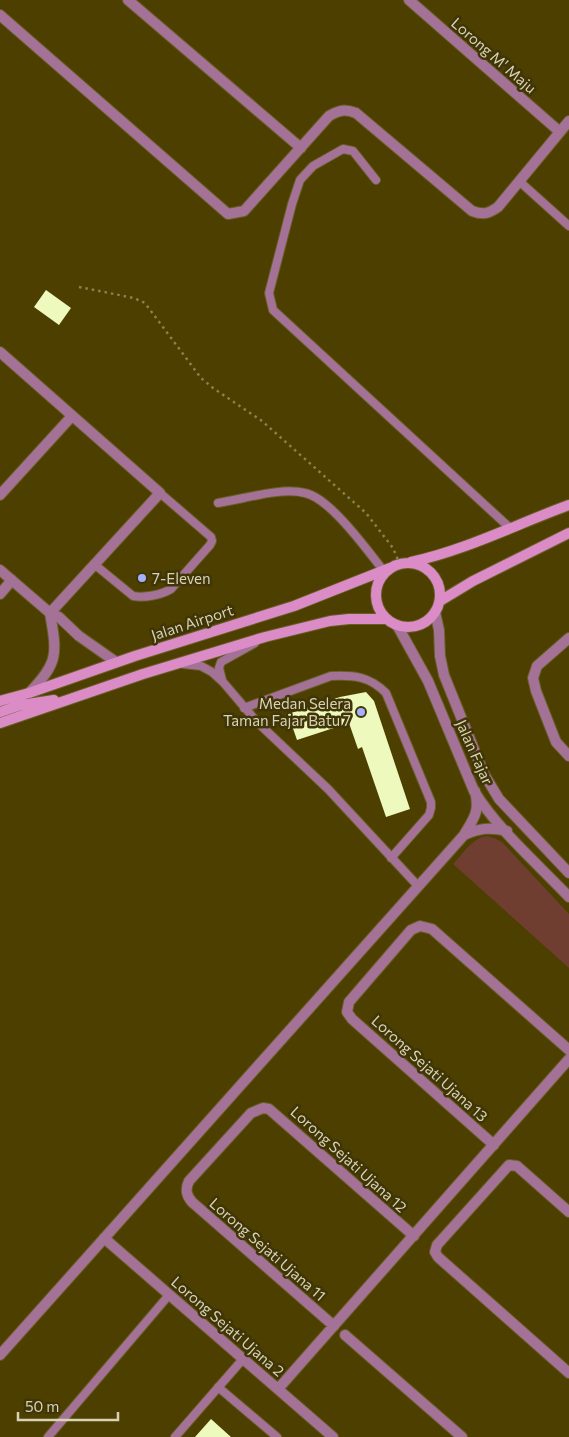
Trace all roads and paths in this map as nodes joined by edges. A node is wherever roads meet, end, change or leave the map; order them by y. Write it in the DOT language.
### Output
graph roads {
  1 [pos="128,0"];
  2 [pos="409,0"];
  3 [pos="0,16"];
  4 [pos="569,122"];
  5 [pos="560,132"];
  6 [pos="301,148"];
  7 [pos="376,180"];
  8 [pos="519,181"];
  9 [pos="569,226"];
  10 [pos="79,287"];
  11 [pos="0,352"];
  12 [pos="72,416"];
  13 [pos="160,493"];
  14 [pos="0,495"];
  15 [pos="218,503"];
  16 [pos="569,505"];
  17 [pos="510,528"];
  18 [pos="569,533"];
  19 [pos="94,564"];
  20 [pos="396,566"];
  21 [pos="0,570"];
  22 [pos="12,580"];
  23 [pos="0,594"];
  24 [pos="440,601"];
  25 [pos="435,612"];
  26 [pos="50,613"];
  27 [pos="387,619"];
  28 [pos="397,625"];
  29 [pos="265,637"];
  30 [pos="569,638"];
  31 [pos="116,662"];
  32 [pos="178,664"];
  33 [pos="222,682"];
  34 [pos="29,693"];
  35 [pos="82,695"];
  36 [pos="0,701"];
  37 [pos="244,708"];
  38 [pos="0,712"];
  39 [pos="0,723"];
  40 [pos="569,756"];
  41 [pos="474,791"];
  42 [pos="507,831"];
  43 [pos="464,835"];
  44 [pos="391,858"];
  45 [pos="569,873"];
  46 [pos="418,886"];
  47 [pos="569,897"];
  48 [pos="569,1050"];
  49 [pos="569,1059"];
  50 [pos="262,1108"];
  51 [pos="494,1144"];
  52 [pos="569,1212"];
  53 [pos="414,1236"];
  54 [pos="104,1238"];
  55 [pos="169,1295"];
  56 [pos="334,1326"];
  57 [pos="345,1335"];
  58 [pos="0,1355"];
  59 [pos="243,1359"];
  60 [pos="569,1373"];
  61 [pos="218,1387"];
  62 [pos="278,1389"];
  63 [pos="48,1437"];
  64 [pos="175,1437"];
  65 [pos="277,1437"];
  66 [pos="333,1437"];
  67 [pos="462,1437"];
  1 -- 6 [label="street"];
  2 -- 5 [label="street, Lorong M' Maju"];
  3 -- 6 [label="street"];
  4 -- 5 [label="street"];
  5 -- 8 [label="street"];
  6 -- 8 [label="street"];
  7 -- 17 [label="lane"];
  8 -- 9 [label="lane"];
  10 -- 20 [label="path"];
  11 -- 12 [label="street"];
  12 -- 13 [label="street"];
  12 -- 14 [label="street"];
  13 -- 19 [label="street"];
  13 -- 19 [label="lane"];
  15 -- 20 [label="lane"];
  16 -- 17 [label="main road, Jalan Airport"];
  17 -- 20 [label="main road, Jalan Airport"];
  18 -- 24 [label="main road"];
  19 -- 26 [label="street"];
  20 -- 24 [label="main road"];
  20 -- 27 [label="main road"];
  20 -- 31 [label="main road, Jalan Airport"];
  21 -- 22 [label="street"];
  22 -- 23 [label="street"];
  22 -- 26 [label="street"];
  24 -- 25 [label="main road"];
  25 -- 28 [label="main road"];
  25 -- 45 [label="street, Jalan Fajar"];
  26 -- 31 [label="street"];
  26 -- 34 [label="street"];
  27 -- 28 [label="main road"];
  27 -- 29 [label="main road"];
  28 -- 41 [label="street, Jalan Fajar"];
  29 -- 32 [label="main road"];
  29 -- 33 [label="lane"];
  30 -- 40 [label="street"];
  31 -- 34 [label="main road, Jalan Airport"];
  32 -- 33 [label="lane"];
  32 -- 35 [label="main road"];
  33 -- 37 [label="lane"];
  34 -- 36 [label="main road, Jalan Airport"];
  35 -- 38 [label="main road"];
  35 -- 39 [label="main road"];
  37 -- 44 [label="lane"];
  37 -- 44 [label="lane"];
  41 -- 42 [label="street, Jalan Fajar"];
  41 -- 43 [label="street"];
  42 -- 43 [label="street"];
  42 -- 47 [label="street, Jalan Fajar"];
  43 -- 46 [label="street"];
  44 -- 46 [label="lane"];
  46 -- 54 [label="street"];
  48 -- 51 [label="street, Lorong Sejati Ujana 13"];
  49 -- 51 [label="street"];
  50 -- 53 [label="street, Lorong Sejati Ujana 12"];
  50 -- 56 [label="street, Lorong Sejati Ujana 11"];
  51 -- 53 [label="street"];
  52 -- 60 [label="street"];
  53 -- 56 [label="street"];
  54 -- 55 [label="street, Lorong Sejati Ujana 2"];
  54 -- 58 [label="street"];
  55 -- 59 [label="street, Lorong Sejati Ujana 2"];
  55 -- 63 [label="lane"];
  56 -- 62 [label="street"];
  57 -- 67 [label="street"];
  59 -- 61 [label="lane"];
  59 -- 62 [label="street, Lorong Sejati Ujana 2"];
  61 -- 64 [label="lane"];
  61 -- 65 [label="lane"];
  62 -- 66 [label="street, Lorong Sejati Ujana 2"];
}
